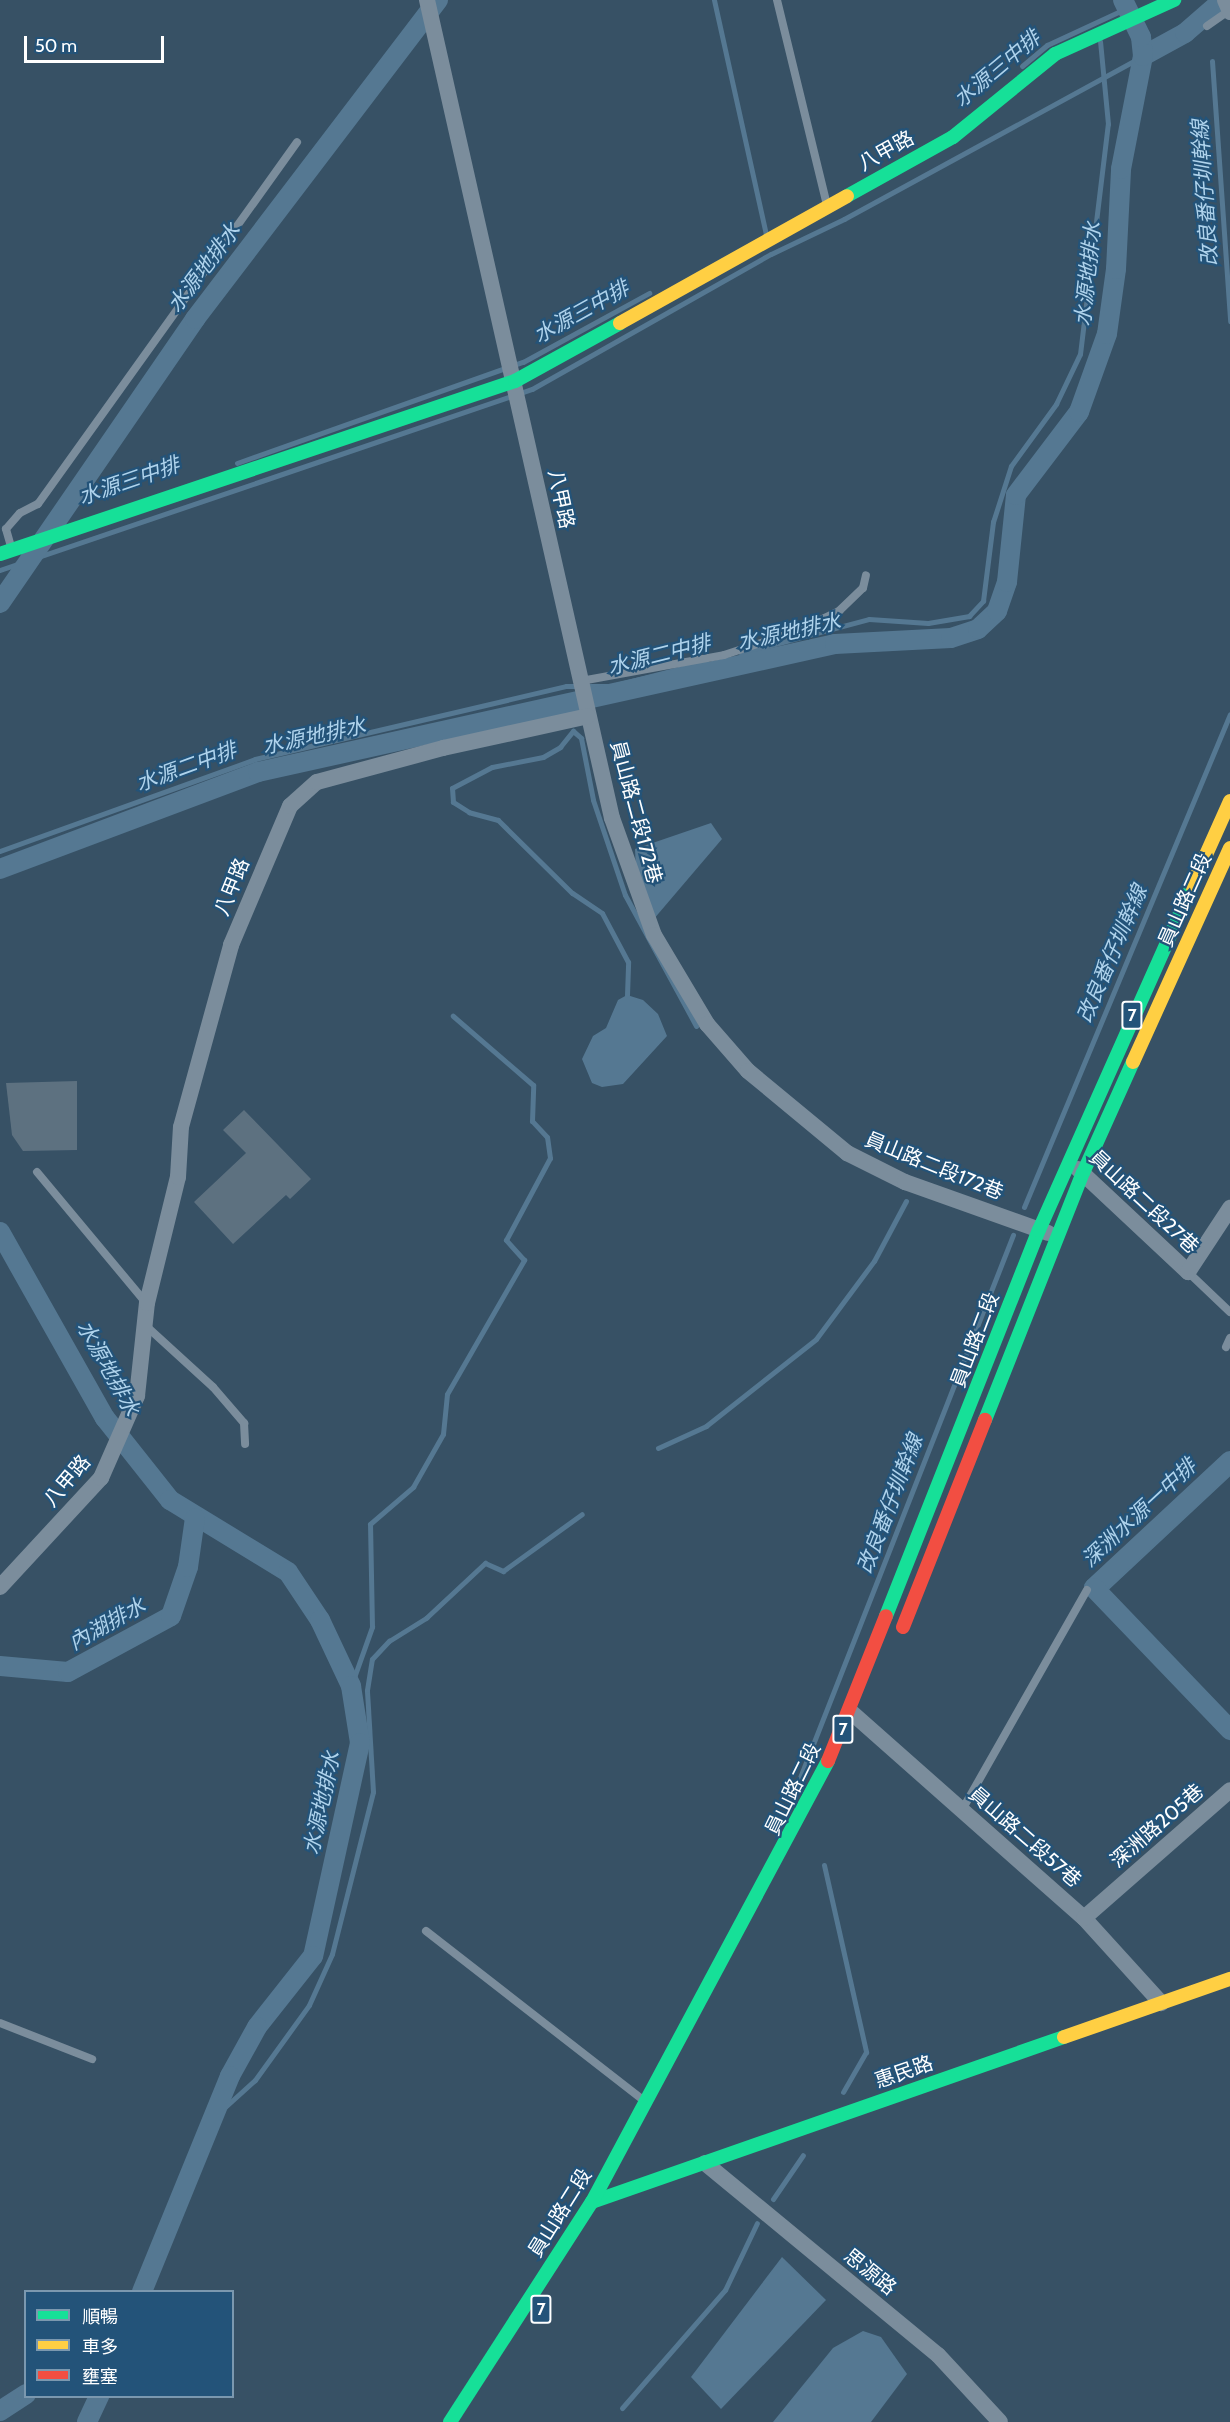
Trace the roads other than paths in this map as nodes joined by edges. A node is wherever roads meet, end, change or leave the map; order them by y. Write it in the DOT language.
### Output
graph roads {
  1 [pos="427,0"];
  2 [pos="777,0"];
  3 [pos="1174,0"];
  4 [pos="1229,8"];
  5 [pos="1207,26"];
  6 [pos="297,142"];
  7 [pos="827,208"];
  8 [pos="515,381"];
  9 [pos="6,552"];
  10 [pos="866,575"];
  11 [pos="582,688"];
  12 [pos="588,714"];
  13 [pos="1230,801"];
  14 [pos="1230,848"];
  15 [pos="1069,1160"];
  16 [pos="37,1172"];
  17 [pos="1083,1173"];
  18 [pos="1230,1208"];
  19 [pos="1039,1230"];
  20 [pos="1058,1236"];
  21 [pos="1188,1272"];
  22 [pos="147,1303"];
  23 [pos="1230,1312"];
  24 [pos="144,1325"];
  25 [pos="1230,1338"];
  26 [pos="1227,1347"];
  27 [pos="245,1444"];
  28 [pos="0,1587"];
  29 [pos="1087,1590"];
  30 [pos="895,1646"];
  31 [pos="851,1712"];
  32 [pos="1230,1790"];
  33 [pos="962,1810"];
  34 [pos="1084,1918"];
  35 [pos="426,1931"];
  36 [pos="1230,1979"];
  37 [pos="1161,2003"];
  38 [pos="0,2023"];
  39 [pos="92,2060"];
  40 [pos="648,2103"];
  41 [pos="636,2155"];
  42 [pos="705,2163"];
  43 [pos="612,2195"];
  44 [pos="592,2202"];
  45 [pos="520,2343"];
  46 [pos="450,2422"];
  47 [pos="1000,2422"];
  1 -- 8 [label="street"];
  2 -- 7 [label="lane"];
  3 -- 7 [label="main road, 八甲路"];
  4 -- 5 [label="lane"];
  6 -- 9 [label="lane"];
  7 -- 8 [label="main road, 八甲路"];
  8 -- 9 [label="main road, 八甲路"];
  8 -- 11 [label="street, 八甲路"];
  10 -- 11 [label="lane"];
  11 -- 12 [label="street, 八甲路"];
  12 -- 19 [label="street, 員山路二段172巷"];
  12 -- 22 [label="street, 八甲路"];
  13 -- 15 [label="main road, 員山路二段 / 7"];
  14 -- 17 [label="main road, 員山路二段 / 7"];
  15 -- 17 [label="street, 員山路二段27巷"];
  15 -- 19 [label="main road, 員山路二段 / 7"];
  16 -- 22 [label="lane"];
  17 -- 20 [label="main road, 員山路二段 / 7"];
  17 -- 21 [label="street, 員山路二段27巷"];
  18 -- 21 [label="street, 員山路二段27巷"];
  19 -- 20 [label="street, 員山路二段172巷"];
  19 -- 31 [label="main road, 員山路二段 / 7"];
  20 -- 30 [label="main road, 員山路二段 / 7"];
  21 -- 23 [label="lane"];
  22 -- 24 [label="street, 八甲路"];
  24 -- 27 [label="lane"];
  24 -- 28 [label="street, 八甲路"];
  25 -- 26 [label="lane"];
  29 -- 33 [label="lane"];
  31 -- 33 [label="street, 員山路二段57巷"];
  31 -- 40 [label="main road, 員山路二段 / 7"];
  32 -- 34 [label="street, 深洲路205巷"];
  33 -- 34 [label="street, 員山路二段57巷"];
  34 -- 37 [label="street, 員山路二段57巷"];
  35 -- 40 [label="lane"];
  36 -- 37 [label="main road, 惠民路"];
  37 -- 42 [label="main road, 惠民路"];
  38 -- 39 [label="lane"];
  40 -- 44 [label="main road, 員山路二段 / 7"];
  41 -- 43 [label="main road, 員山路二段 / 7"];
  42 -- 43 [label="main road, 惠民路"];
  42 -- 47 [label="street, 思源路"];
  43 -- 44 [label="main road, 惠民路"];
  43 -- 45 [label="main road, 員山路二段 / 7"];
  44 -- 46 [label="main road, 員山路二段 / 7"];
}
